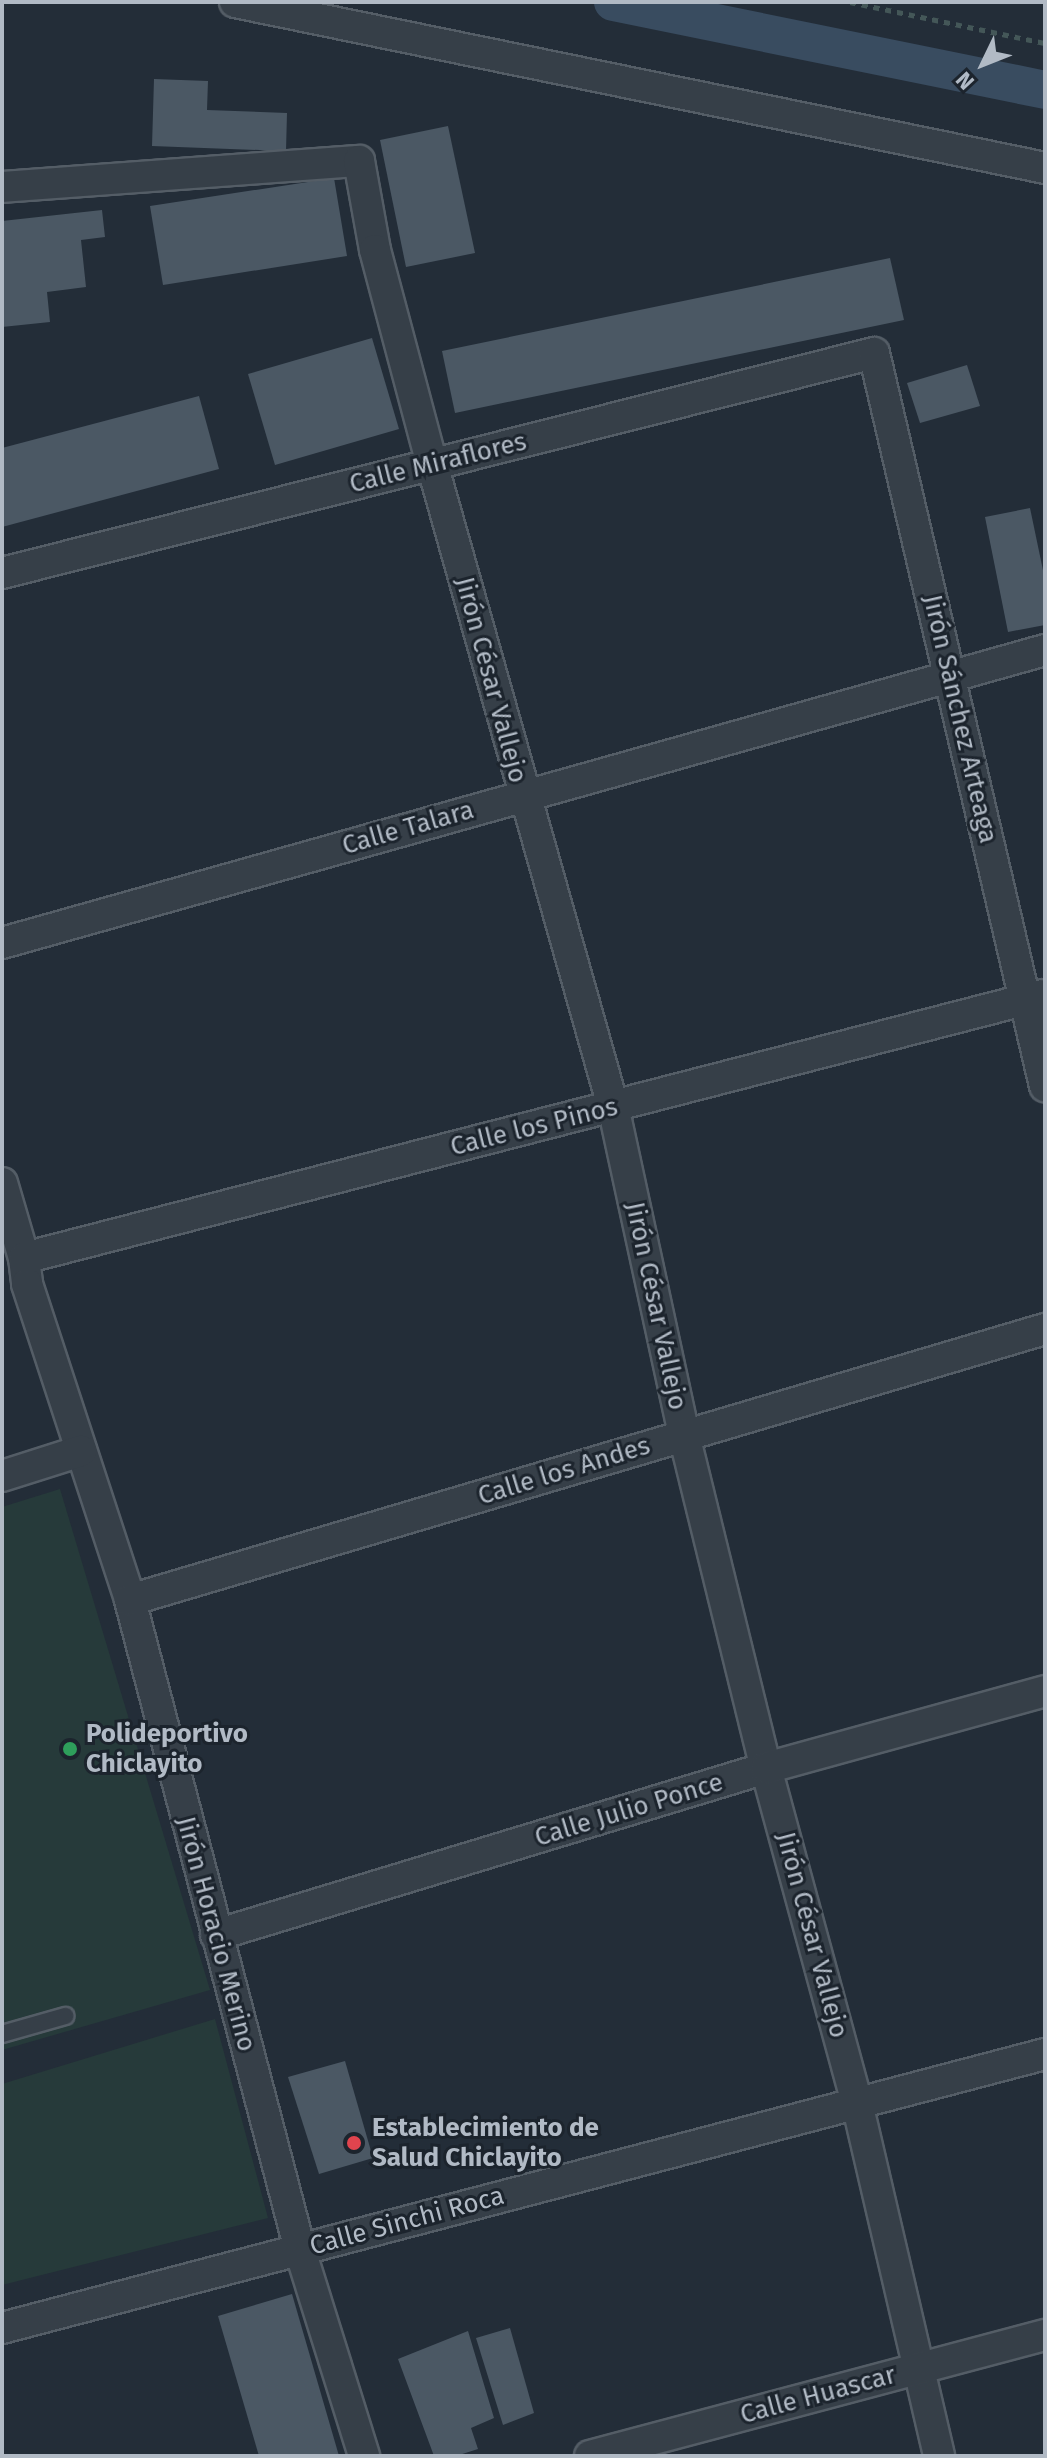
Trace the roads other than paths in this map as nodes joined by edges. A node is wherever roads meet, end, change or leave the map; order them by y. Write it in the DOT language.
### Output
graph roads {
  1 [pos="235,2"];
  2 [pos="1045,168"];
  3 [pos="2,187"];
  4 [pos="874,353"];
  5 [pos="432,464"];
  6 [pos="2,573"];
  7 [pos="1045,650"];
  8 [pos="950,676"];
  9 [pos="522,795"];
  10 [pos="2,943"];
  11 [pos="1035,998"];
  12 [pos="1045,1086"];
  13 [pos="613,1106"];
  14 [pos="2,1183"];
  15 [pos="17,1278"];
  16 [pos="1045,1329"];
  17 [pos="684,1435"];
  18 [pos="81,1451"];
  19 [pos="2,1476"];
  20 [pos="130,1600"];
  21 [pos="1045,1691"];
  22 [pos="766,1768"];
  23 [pos="216,1935"];
  24 [pos="65,2016"];
  25 [pos="2,2034"];
  26 [pos="1045,2054"];
  27 [pos="857,2103"];
  28 [pos="300,2250"];
  29 [pos="2,2328"];
  30 [pos="1045,2335"];
  31 [pos="918,2369"];
  32 [pos="364,2456"];
  33 [pos="590,2456"];
  34 [pos="939,2456"];
  1 -- 2 [label="street"];
  3 -- 5 [label="street, Jirón César Vallejo"];
  4 -- 5 [label="street, Calle Miraflores"];
  4 -- 8 [label="street, Jirón Sánchez Arteaga"];
  5 -- 6 [label="street, Calle Miraflores"];
  5 -- 9 [label="street, Jirón César Vallejo"];
  7 -- 8 [label="street, Calle Talara"];
  8 -- 9 [label="street, Calle Talara"];
  8 -- 11 [label="street, Jirón Sánchez Arteaga"];
  9 -- 10 [label="street, Calle Talara"];
  9 -- 13 [label="street, Jirón César Vallejo"];
  11 -- 12 [label="street, Jirón Sánchez Arteaga"];
  11 -- 13 [label="street, Calle los Pinos"];
  13 -- 15 [label="street, Calle los Pinos"];
  13 -- 17 [label="street, Jirón César Vallejo"];
  14 -- 15 [label="street, Jirón Horacio Merino"];
  15 -- 18 [label="street, Jirón Horacio Merino"];
  16 -- 17 [label="street, Calle los Andes"];
  17 -- 20 [label="street, Calle los Andes"];
  17 -- 22 [label="street, Jirón César Vallejo"];
  18 -- 19 [label="street"];
  18 -- 20 [label="street, Jirón Horacio Merino"];
  20 -- 23 [label="street, Jirón Horacio Merino"];
  21 -- 22 [label="street, Calle Julio Ponce"];
  22 -- 23 [label="street, Calle Julio Ponce"];
  22 -- 27 [label="street, Jirón César Vallejo"];
  23 -- 28 [label="street, Jirón Horacio Merino"];
  24 -- 25 [label="lane"];
  26 -- 27 [label="street, Calle Sinchi Roca"];
  27 -- 28 [label="street, Calle Sinchi Roca"];
  27 -- 31 [label="street, Jirón César Vallejo"];
  28 -- 29 [label="street, Calle Sinchi Roca"];
  28 -- 32 [label="street, Jirón Horacio Merino"];
  30 -- 31 [label="street, Calle Huascar"];
  31 -- 33 [label="street, Calle Huascar"];
  31 -- 34 [label="street, Jirón César Vallejo"];
}
